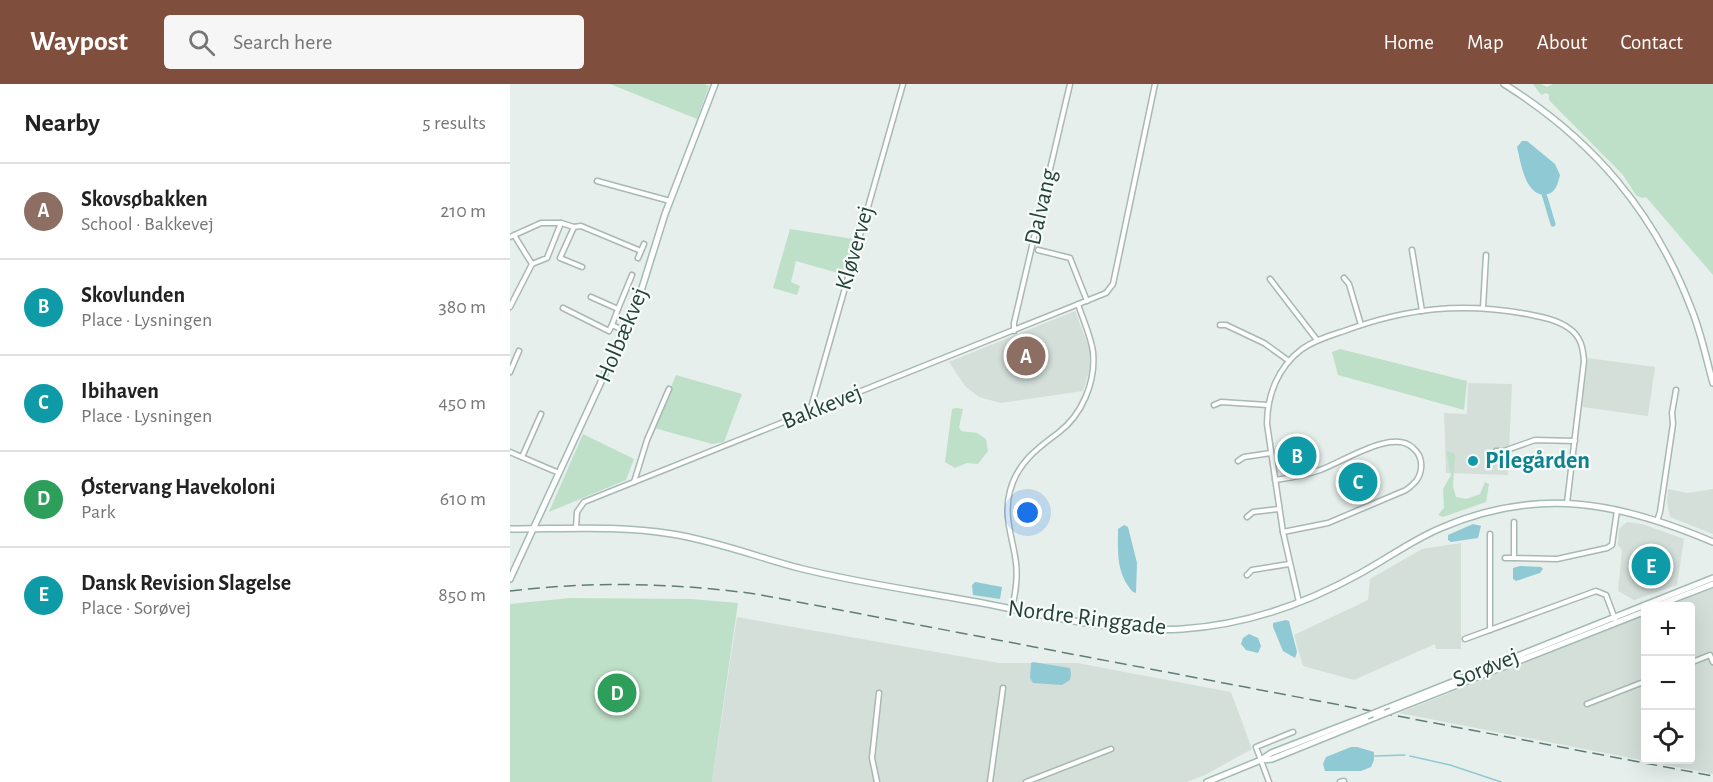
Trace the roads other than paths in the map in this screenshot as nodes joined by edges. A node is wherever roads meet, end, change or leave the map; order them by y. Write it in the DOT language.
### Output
graph roads {
  1 [pos="715,84"];
  2 [pos="903,84"];
  3 [pos="1070,84"];
  4 [pos="1155,84"];
  5 [pos="1504,84"];
  6 [pos="597,181"];
  7 [pos="670,201"];
  8 [pos="561,223"];
  9 [pos="574,227"];
  10 [pos="512,236"];
  11 [pos="644,244"];
  12 [pos="1038,250"];
  13 [pos="1412,250"];
  14 [pos="641,251"];
  15 [pos="1486,255"];
  16 [pos="638,258"];
  17 [pos="532,264"];
  18 [pos="582,267"];
  19 [pos="632,276"];
  20 [pos="1344,278"];
  21 [pos="1270,279"];
  22 [pos="591,297"];
  23 [pos="1087,301"];
  24 [pos="1078,304"];
  25 [pos="510,308"];
  26 [pos="563,308"];
  27 [pos="1483,308"];
  28 [pos="618,309"];
  29 [pos="1422,311"];
  30 [pos="612,325"];
  31 [pos="1220,325"];
  32 [pos="1361,325"];
  33 [pos="625,331"];
  34 [pos="1014,331"];
  35 [pos="1317,340"];
  36 [pos="519,351"];
  37 [pos="1289,361"];
  38 [pos="510,372"];
  39 [pos="1713,382"];
  40 [pos="669,389"];
  41 [pos="1676,390"];
  42 [pos="1214,405"];
  43 [pos="1268,405"];
  44 [pos="810,412"];
  45 [pos="541,414"];
  46 [pos="1575,441"];
  47 [pos="1496,451"];
  48 [pos="510,452"];
  49 [pos="1271,453"];
  50 [pos="522,457"];
  51 [pos="1238,461"];
  52 [pos="560,473"];
  53 [pos="1275,480"];
  54 [pos="633,482"];
  55 [pos="1567,502"];
  56 [pos="1279,508"];
  57 [pos="1617,510"];
  58 [pos="1247,517"];
  59 [pos="1657,521"];
  60 [pos="1514,522"];
  61 [pos="576,528"];
  62 [pos="510,529"];
  63 [pos="533,529"];
  64 [pos="1283,532"];
  65 [pos="1490,534"];
  66 [pos="1713,542"];
  67 [pos="1505,558"];
  68 [pos="1514,558"];
  69 [pos="1289,564"];
  70 [pos="1247,575"];
  71 [pos="1713,578"];
  72 [pos="510,579"];
  73 [pos="1713,584"];
  74 [pos="1299,602"];
  75 [pos="1661,602"];
  76 [pos="1663,602"];
  77 [pos="1012,609"];
  78 [pos="1641,610"];
  79 [pos="1641,612"];
  80 [pos="1616,620"];
  81 [pos="1490,630"];
  82 [pos="1465,639"];
  83 [pos="1695,661"];
  84 [pos="1713,662"];
  85 [pos="1641,683"];
  86 [pos="1003,688"];
  87 [pos="879,693"];
  88 [pos="1587,704"];
  89 [pos="1293,732"];
  90 [pos="1111,749"];
  91 [pos="1261,760"];
  92 [pos="877,782"];
  93 [pos="990,782"];
  94 [pos="1026,782"];
  95 [pos="1208,782"];
  96 [pos="1269,782"];
  1 -- 7 [label="street, Holbækvej"];
  2 -- 44 [label="street, Kløvervej"];
  3 -- 34 [label="street, Dalvang"];
  4 -- 23 [label="street, Bakkevej"];
  5 -- 39 [label="street"];
  6 -- 7 [label="street"];
  7 -- 33 [label="street, Holbækvej"];
  8 -- 9 [label="street"];
  8 -- 10 [label="street"];
  8 -- 17 [label="street"];
  9 -- 14 [label="street"];
  9 -- 18 [label="street"];
  10 -- 17 [label="street"];
  11 -- 14 [label="street"];
  12 -- 23 [label="street"];
  13 -- 29 [label="street"];
  14 -- 16 [label="street"];
  15 -- 27 [label="street"];
  17 -- 25 [label="street"];
  19 -- 28 [label="street"];
  20 -- 32 [label="street"];
  21 -- 35 [label="street"];
  22 -- 28 [label="street"];
  23 -- 24 [label="street, Bakkevej"];
  24 -- 34 [label="street, Bakkevej"];
  24 -- 77 [label="street"];
  26 -- 30 [label="street"];
  27 -- 29 [label="street"];
  27 -- 46 [label="street"];
  28 -- 30 [label="street"];
  29 -- 32 [label="street"];
  30 -- 33 [label="street"];
  31 -- 37 [label="street"];
  32 -- 35 [label="street"];
  33 -- 52 [label="street, Holbækvej"];
  34 -- 44 [label="street, Bakkevej"];
  35 -- 37 [label="street"];
  36 -- 38 [label="street"];
  37 -- 43 [label="street"];
  40 -- 54 [label="street"];
  41 -- 59 [label="street"];
  42 -- 43 [label="street"];
  43 -- 49 [label="street"];
  44 -- 54 [label="street, Bakkevej"];
  45 -- 50 [label="street"];
  46 -- 47 [label="street"];
  46 -- 55 [label="street"];
  48 -- 50 [label="street"];
  49 -- 51 [label="street"];
  49 -- 53 [label="street"];
  50 -- 52 [label="street"];
  52 -- 63 [label="street, Holbækvej"];
  53 -- 56 [label="street"];
  53 -- 64 [label="street"];
  54 -- 61 [label="street, Bakkevej"];
  55 -- 57 [label="street, Nordre Ringgade"];
  55 -- 74 [label="street, Nordre Ringgade"];
  56 -- 58 [label="street"];
  56 -- 64 [label="street"];
  57 -- 59 [label="street, Nordre Ringgade"];
  57 -- 68 [label="street"];
  59 -- 66 [label="street, Nordre Ringgade"];
  60 -- 68 [label="street"];
  61 -- 63 [label="street, Nordre Ringgade"];
  61 -- 77 [label="street, Nordre Ringgade"];
  62 -- 63 [label="street, Nordre Ringgade"];
  63 -- 72 [label="street, Holbækvej"];
  64 -- 69 [label="street"];
  65 -- 81 [label="street"];
  67 -- 68 [label="street"];
  69 -- 70 [label="street"];
  69 -- 74 [label="street"];
  71 -- 75 [label="street, Sorøvej"];
  73 -- 76 [label="street, Sorøvej"];
  74 -- 77 [label="street, Nordre Ringgade"];
  78 -- 80 [label="street, Sorøvej"];
  79 -- 80 [label="street, Sorøvej"];
  80 -- 81 [label="street"];
  80 -- 91 [label="street, Sorøvej, bridge"];
  80 -- 91 [label="street, Sorøvej, bridge"];
  81 -- 82 [label="street"];
  83 -- 84 [label="street"];
  85 -- 88 [label="street"];
  86 -- 93 [label="street"];
  87 -- 92 [label="street"];
  89 -- 91 [label="street"];
  90 -- 94 [label="street"];
  91 -- 95 [label="street, Sorøvej"];
  91 -- 96 [label="street"];
}
